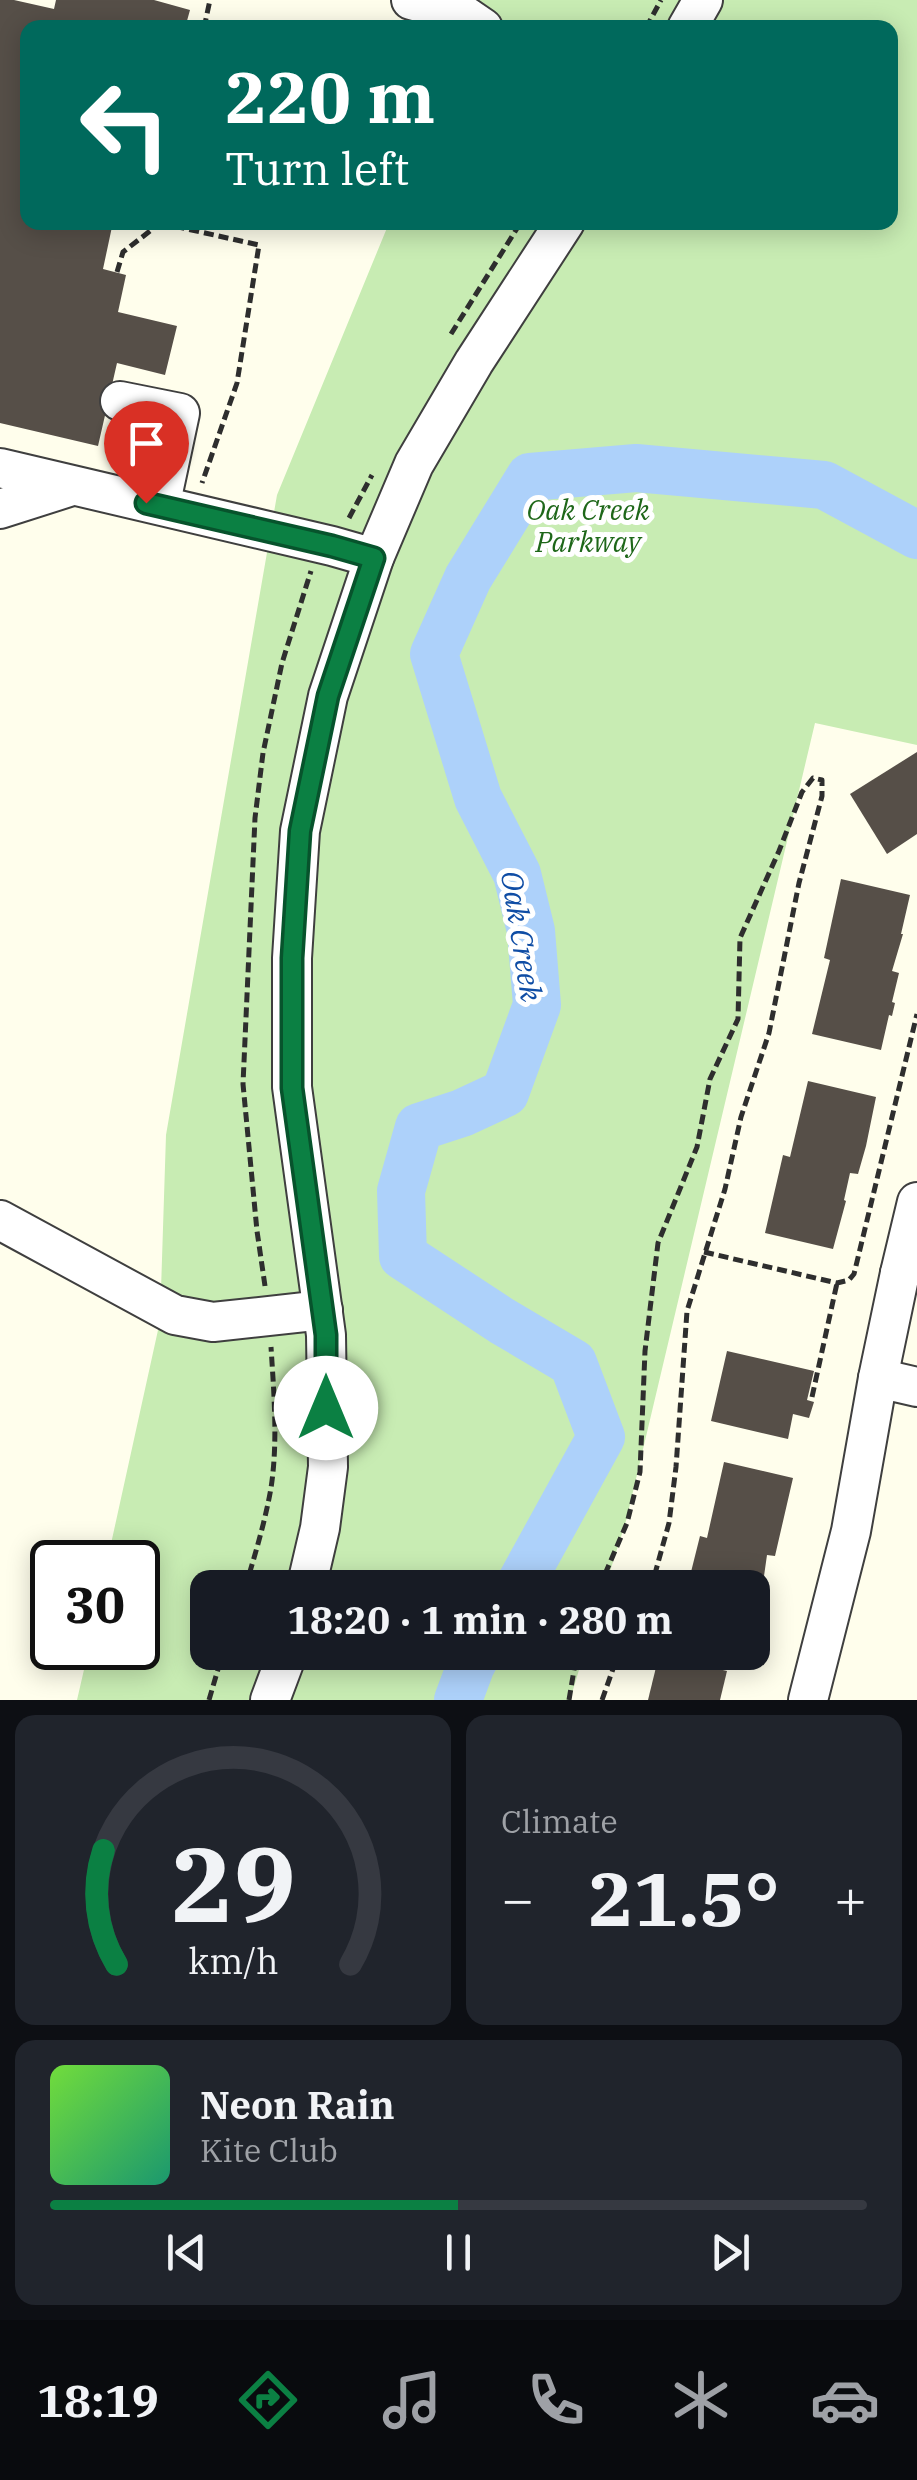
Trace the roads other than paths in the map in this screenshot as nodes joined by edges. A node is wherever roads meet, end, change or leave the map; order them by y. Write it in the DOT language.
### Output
graph roads {
  1 [pos="412,0"];
  2 [pos="471,20"];
  3 [pos="561,230"];
  4 [pos="120,401"];
  5 [pos="0,468"];
  6 [pos="72,486"];
  7 [pos="181,492"];
  8 [pos="0,509"];
  9 [pos="374,558"];
  10 [pos="917,1202"];
  11 [pos="0,1220"];
  12 [pos="909,1264"];
  13 [pos="323,1310"];
  14 [pos="878,1378"];
  15 [pos="917,1387"];
  16 [pos="310,1570"];
  17 [pos="281,1670"];
  18 [pos="270,1700"];
  19 [pos="808,1700"];
  1 -- 2 [label="street"];
  3 -- 9 [label="street"];
  4 -- 7 [label="street"];
  5 -- 6 [label="street"];
  6 -- 8 [label="street"];
  6 -- 9 [label="street"];
  9 -- 13 [label="street"];
  10 -- 12 [label="street"];
  11 -- 13 [label="street"];
  12 -- 14 [label="street"];
  13 -- 16 [label="street"];
  14 -- 15 [label="street"];
  14 -- 19 [label="street"];
  17 -- 18 [label="street"];
}
